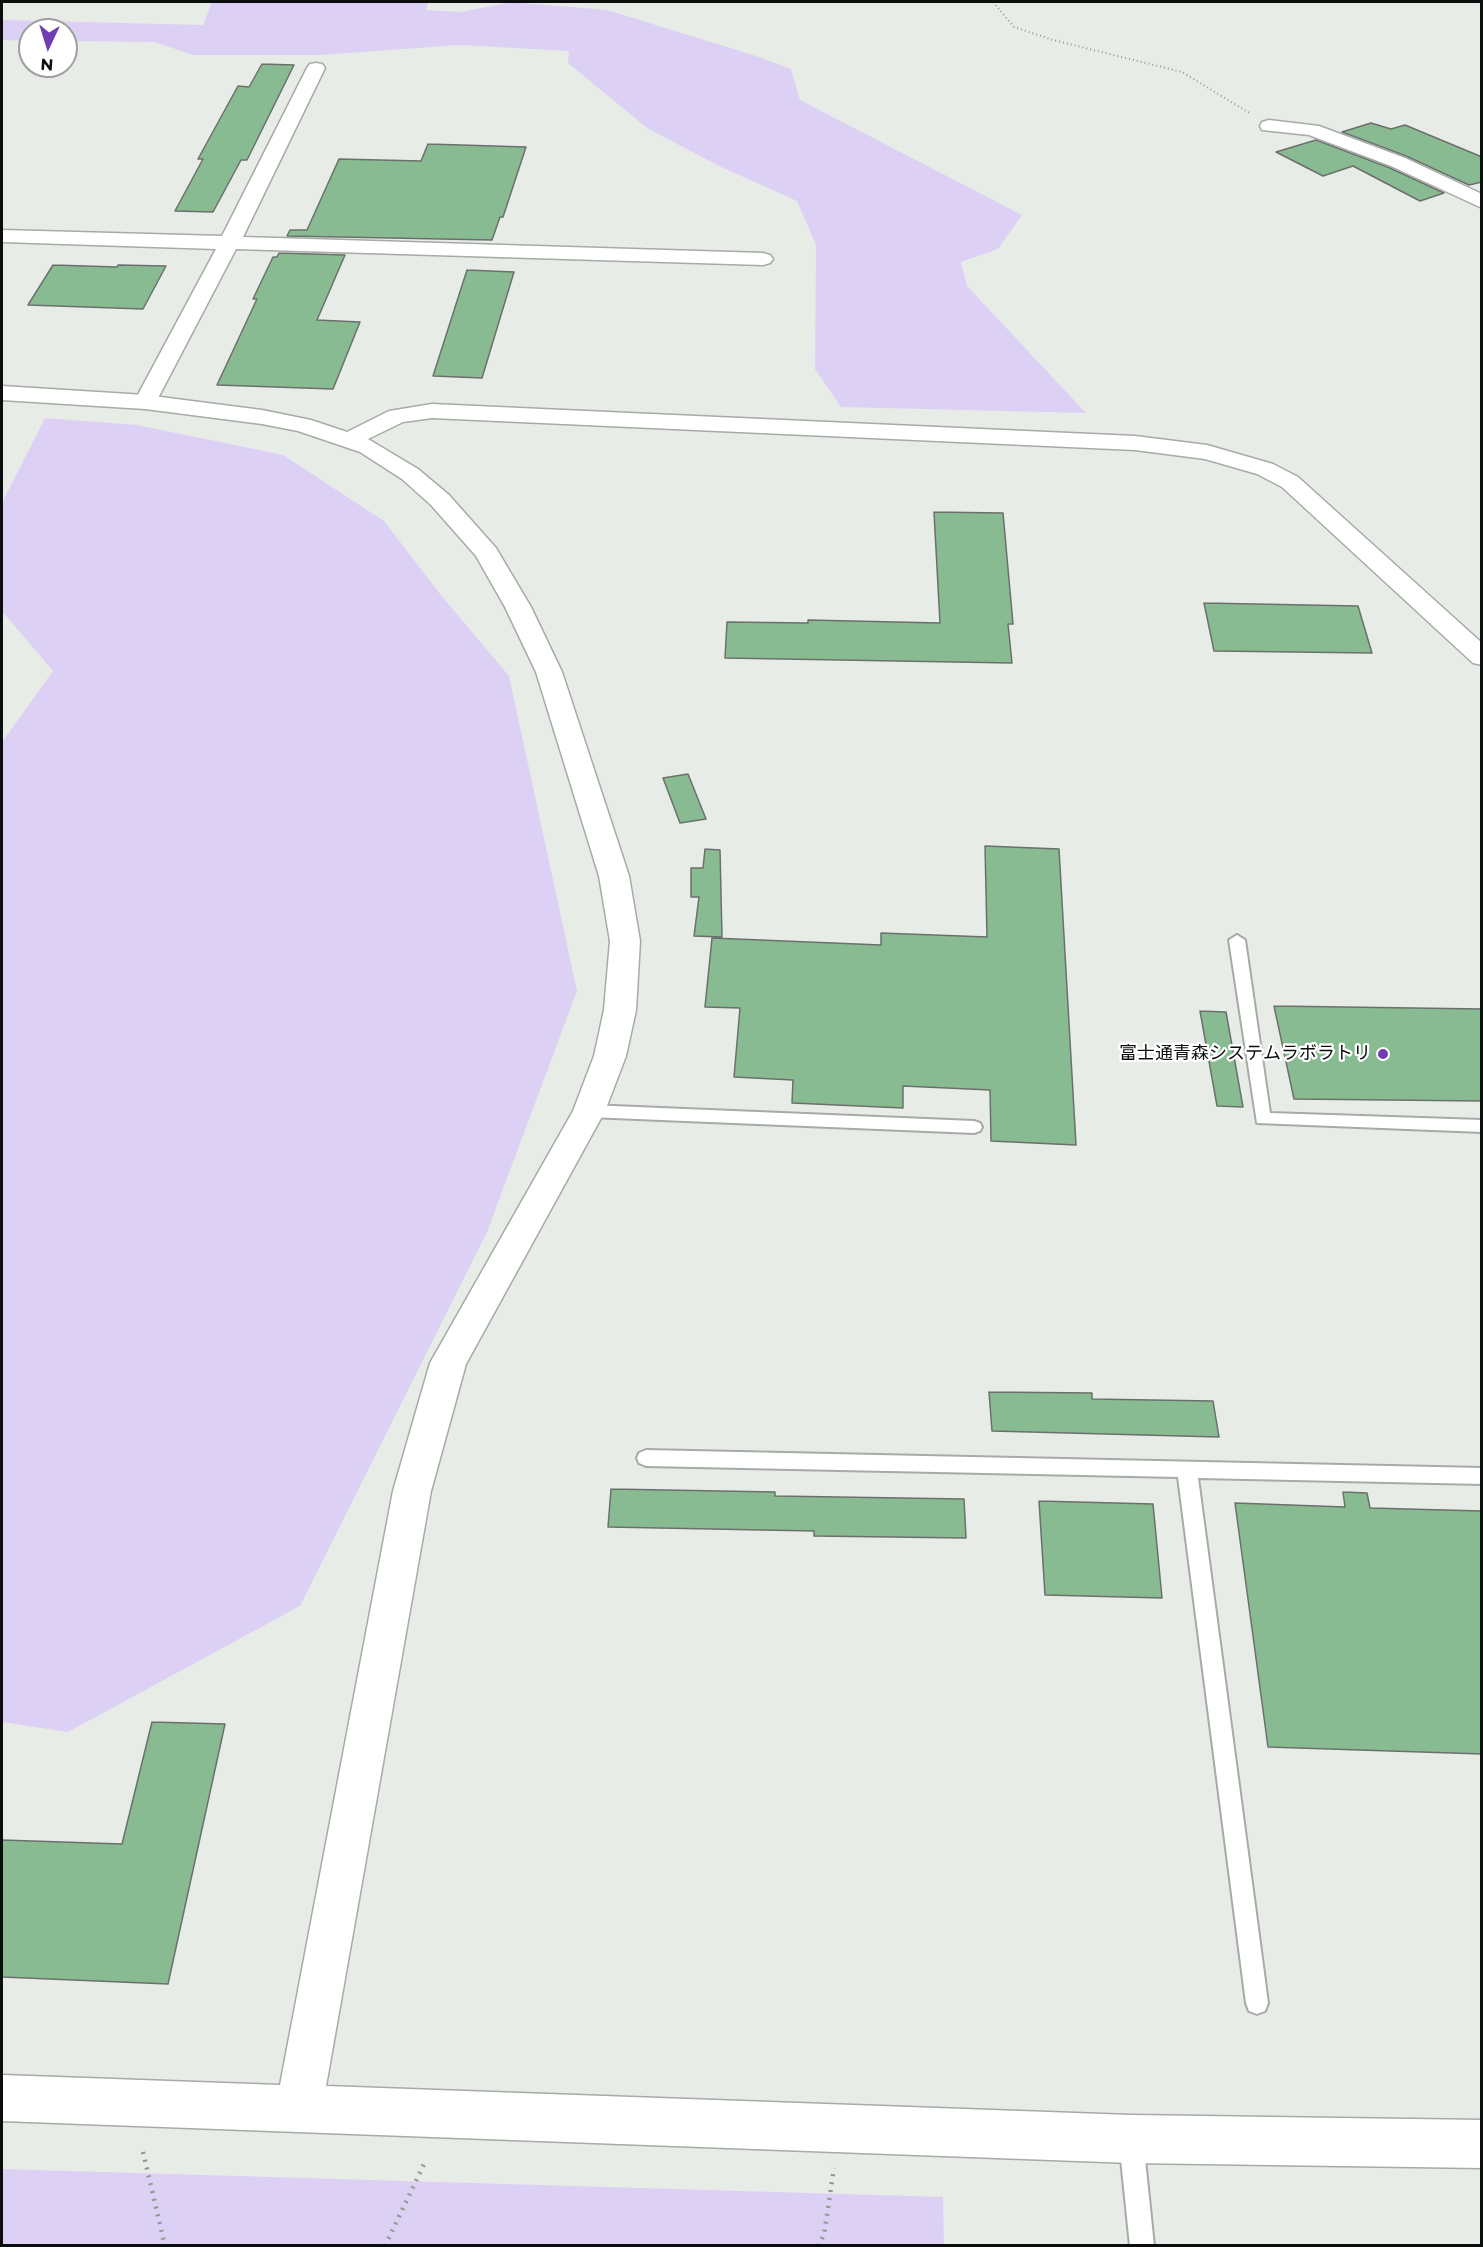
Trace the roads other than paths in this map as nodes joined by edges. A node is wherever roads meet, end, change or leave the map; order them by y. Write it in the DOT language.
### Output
graph roads {
  1 [pos="316,68"];
  2 [pos="1269,126"];
  3 [pos="1482,202"];
  4 [pos="2,236"];
  5 [pos="231,242"];
  6 [pos="763,259"];
  7 [pos="2,393"];
  8 [pos="145,402"];
  9 [pos="350,440"];
  10 [pos="1482,657"];
  11 [pos="1237,940"];
  12 [pos="589,1111"];
  13 [pos="1482,1126"];
  14 [pos="974,1127"];
  15 [pos="646,1458"];
  16 [pos="1187,1470"];
  17 [pos="1482,1476"];
  18 [pos="1257,2003"];
  19 [pos="2,2098"];
  20 [pos="299,2109"];
  21 [pos="1131,2139"];
  22 [pos="1482,2144"];
  23 [pos="1142,2246"];
  1 -- 5 [label="street"];
  2 -- 3 [label="street"];
  4 -- 5 [label="street"];
  5 -- 6 [label="street"];
  5 -- 8 [label="street"];
  7 -- 8 [label="street"];
  8 -- 9 [label="street"];
  9 -- 10 [label="street"];
  9 -- 12 [label="street"];
  11 -- 13 [label="lane"];
  12 -- 14 [label="lane"];
  12 -- 20 [label="street"];
  15 -- 16 [label="lane"];
  16 -- 17 [label="lane"];
  16 -- 18 [label="lane"];
  19 -- 20 [label="street"];
  20 -- 21 [label="street"];
  21 -- 22 [label="street"];
  21 -- 23 [label="lane"];
}
